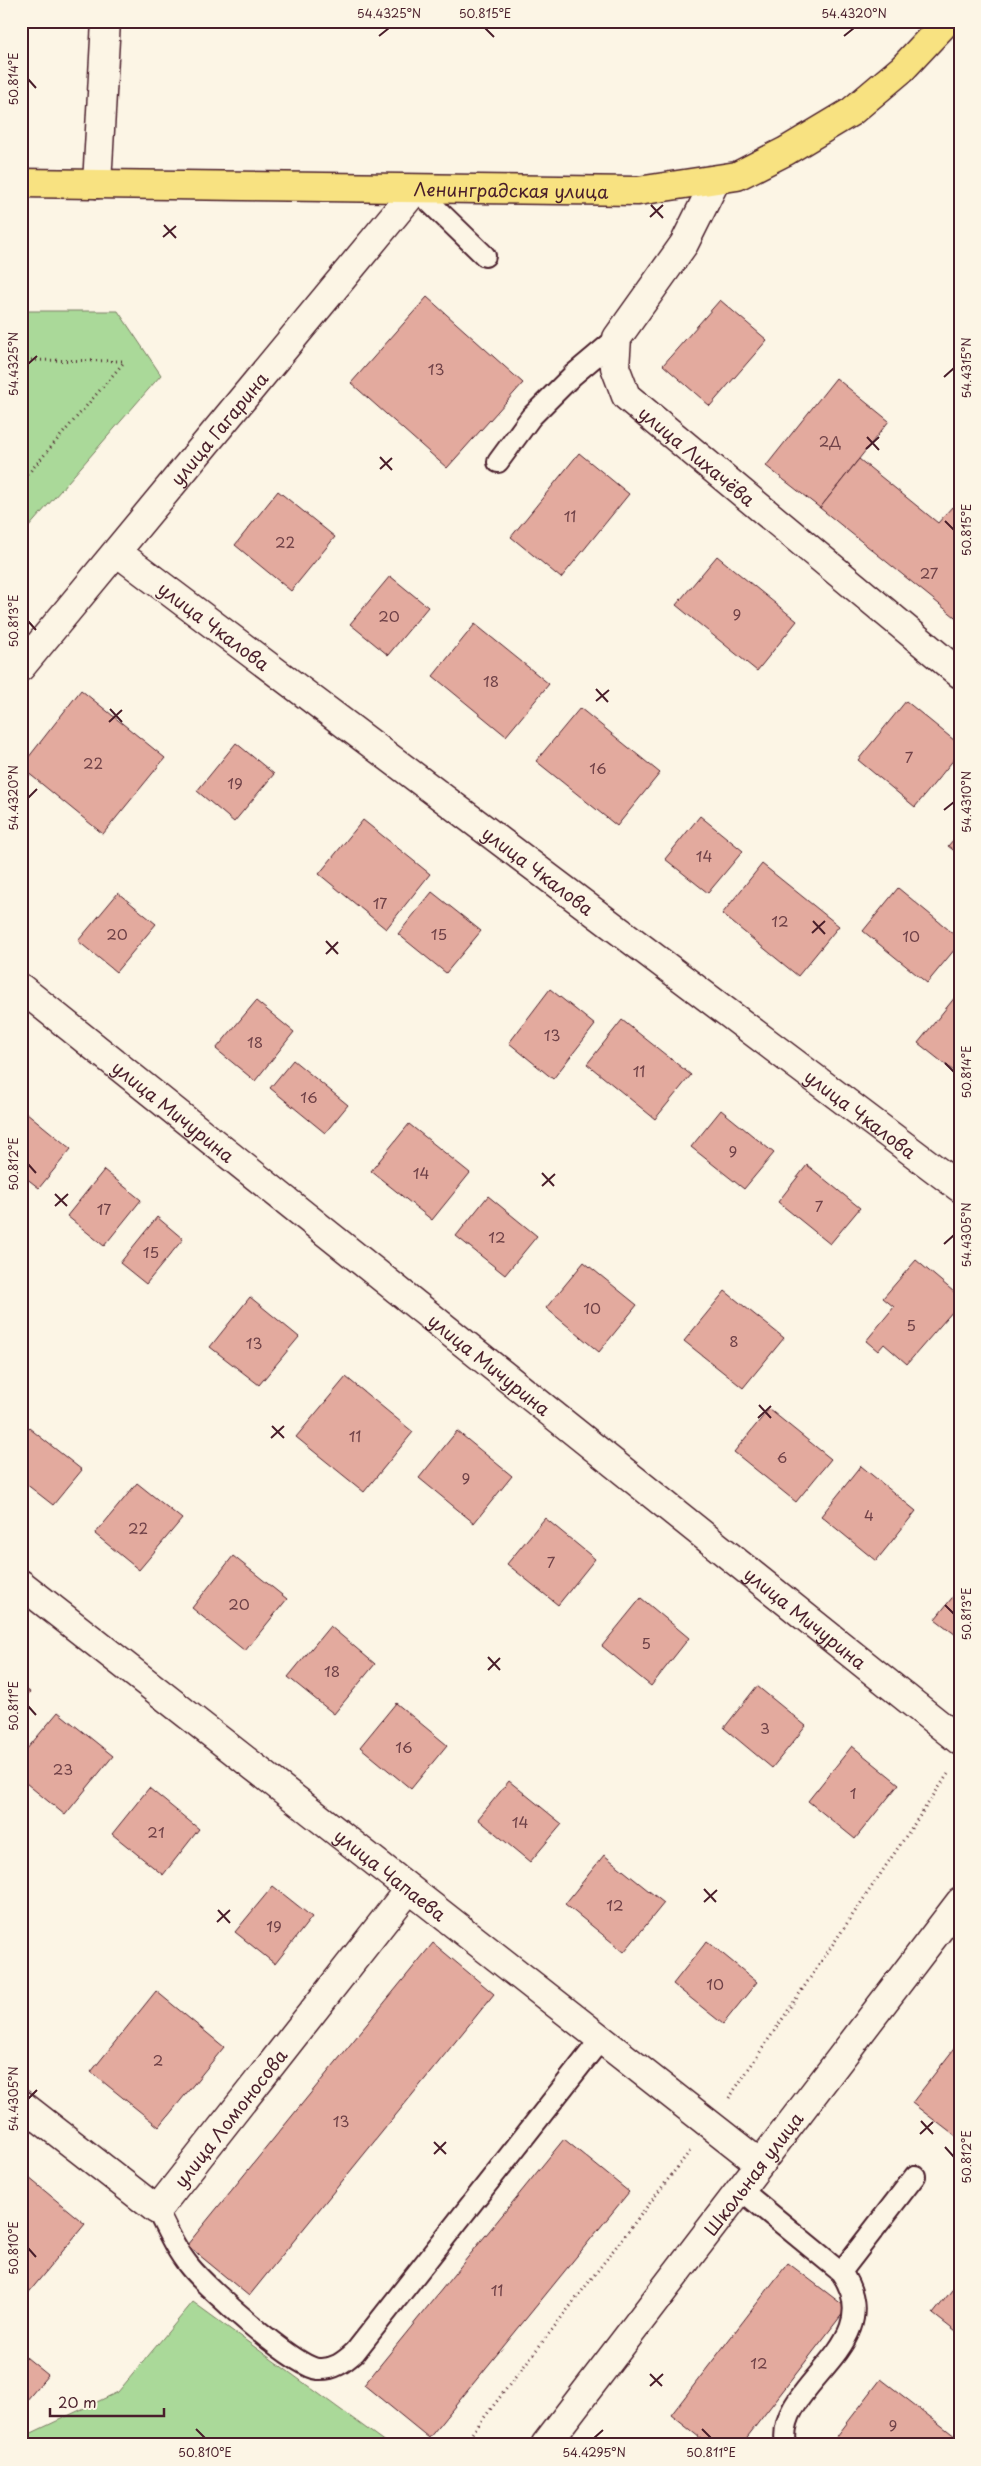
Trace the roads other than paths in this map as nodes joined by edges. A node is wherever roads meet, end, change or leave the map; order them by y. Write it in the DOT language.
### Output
graph roads {
  1 [pos="106,21"];
  2 [pos="947,21"];
  3 [pos="960,31"];
  4 [pos="716,180"];
  5 [pos="21,183"];
  6 [pos="97,184"];
  7 [pos="416,189"];
  8 [pos="485,256"];
  9 [pos="617,338"];
  10 [pos="498,462"];
  11 [pos="117,552"];
  12 [pos="21,667"];
  13 [pos="960,674"];
  14 [pos="21,988"];
  15 [pos="960,1188"];
  16 [pos="21,1584"];
  17 [pos="960,1740"];
  18 [pos="409,1889"];
  19 [pos="960,1902"];
  20 [pos="601,2039"];
  21 [pos="21,2104"];
  22 [pos="760,2163"];
  23 [pos="915,2176"];
  24 [pos="740,2189"];
  25 [pos="157,2210"];
  26 [pos="841,2272"];
  27 [pos="545,2445"];
  28 [pos="786,2445"];
  1 -- 6 [label="street"];
  2 -- 3 [label="lane"];
  2 -- 4 [label="main road, Ленинградская улица"];
  4 -- 7 [label="main road, Ленинградская улица"];
  4 -- 9 [label="street"];
  5 -- 6 [label="main road, Ленинградская улица"];
  6 -- 7 [label="main road, Ленинградская улица"];
  7 -- 8 [label="lane"];
  7 -- 11 [label="street, улица Гагарина"];
  9 -- 10 [label="lane"];
  9 -- 13 [label="street, улица Лихачёва"];
  11 -- 12 [label="street, улица Гагарина"];
  11 -- 15 [label="street, улица Чкалова"];
  14 -- 17 [label="street, улица Мичурина"];
  16 -- 18 [label="street, улица Чапаева"];
  18 -- 20 [label="street, улица Чапаева"];
  18 -- 25 [label="street, улица Ломоносова"];
  19 -- 22 [label="street, Школьная улица"];
  20 -- 22 [label="street, улица Чапаева"];
  20 -- 25 [label="lane"];
  21 -- 25 [label="street"];
  22 -- 24 [label="street, Школьная улица"];
  23 -- 26 [label="lane"];
  24 -- 26 [label="lane"];
  24 -- 27 [label="street, Школьная улица"];
  26 -- 28 [label="lane"];
}
